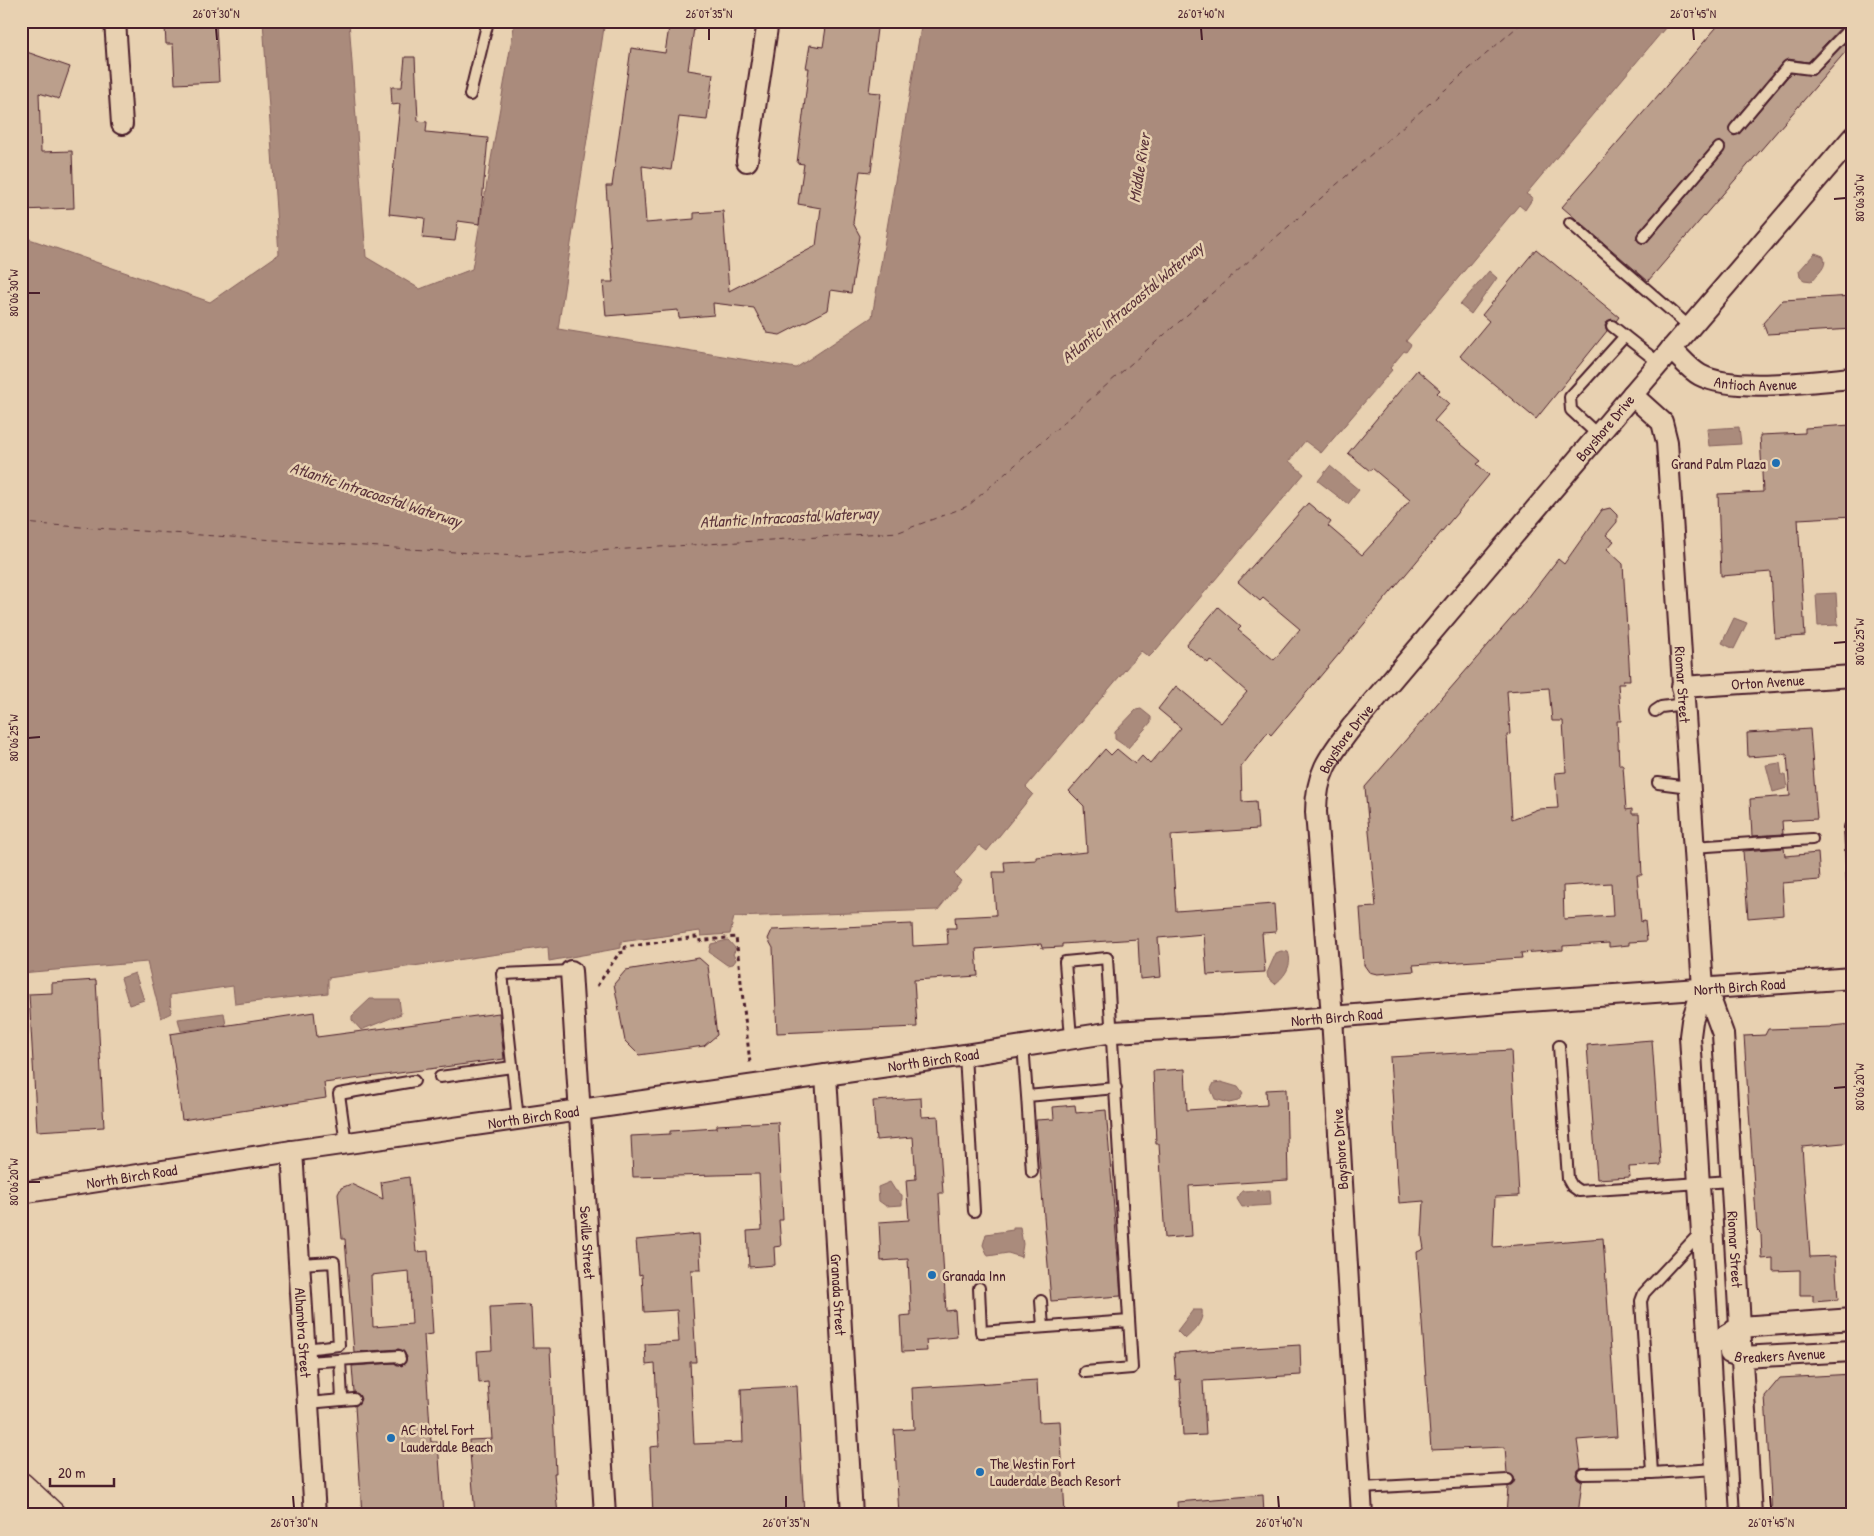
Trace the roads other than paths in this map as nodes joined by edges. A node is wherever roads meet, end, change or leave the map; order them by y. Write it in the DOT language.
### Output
graph roads {
  1 [pos="115,21"];
  2 [pos="488,21"];
  3 [pos="768,21"];
  4 [pos="1853,25"];
  5 [pos="470,95"];
  6 [pos="122,124"];
  7 [pos="1735,129"];
  8 [pos="1853,137"];
  9 [pos="1719,148"];
  10 [pos="747,161"];
  11 [pos="1570,223"];
  12 [pos="1643,237"];
  13 [pos="1612,326"];
  14 [pos="1691,328"];
  15 [pos="1625,336"];
  16 [pos="1665,356"];
  17 [pos="1853,378"];
  18 [pos="1632,395"];
  19 [pos="1598,435"];
  20 [pos="1853,676"];
  21 [pos="1683,695"];
  22 [pos="1655,711"];
  23 [pos="1658,783"];
  24 [pos="1689,788"];
  25 [pos="1850,827"];
  26 [pos="1812,839"];
  27 [pos="1693,847"];
  28 [pos="1853,884"];
  29 [pos="571,971"];
  30 [pos="1853,978"];
  31 [pos="1703,988"];
  32 [pos="1332,1018"];
  33 [pos="1113,1032"];
  34 [pos="1072,1038"];
  35 [pos="1023,1046"];
  36 [pos="1559,1046"];
  37 [pos="965,1055"];
  38 [pos="512,1067"];
  39 [pos="826,1075"];
  40 [pos="440,1077"];
  41 [pos="414,1081"];
  42 [pos="1116,1088"];
  43 [pos="1027,1096"];
  44 [pos="580,1110"];
  45 [pos="518,1119"];
  46 [pos="346,1144"];
  47 [pos="292,1151"];
  48 [pos="1032,1172"];
  49 [pos="1731,1181"];
  50 [pos="1699,1182"];
  51 [pos="21,1193"];
  52 [pos="974,1211"];
  53 [pos="1702,1231"];
  54 [pos="299,1264"];
  55 [pos="978,1288"];
  56 [pos="1041,1301"];
  57 [pos="1853,1319"];
  58 [pos="1129,1321"];
  59 [pos="1043,1327"];
  60 [pos="1740,1327"];
  61 [pos="1709,1346"];
  62 [pos="1853,1351"];
  63 [pos="305,1356"];
  64 [pos="1742,1357"];
  65 [pos="340,1360"];
  66 [pos="400,1360"];
  67 [pos="1085,1372"];
  68 [pos="354,1399"];
  69 [pos="342,1400"];
  70 [pos="308,1403"];
  71 [pos="1716,1469"];
  72 [pos="1652,1473"];
  73 [pos="1582,1474"];
  74 [pos="1508,1480"];
  75 [pos="21,1487"];
  76 [pos="1361,1488"];
  77 [pos="51,1515"];
  78 [pos="315,1515"];
  79 [pos="605,1515"];
  80 [pos="852,1515"];
  81 [pos="1362,1515"];
  82 [pos="1719,1515"];
  83 [pos="1751,1515"];
  1 -- 6 [label="street"];
  2 -- 5 [label="lane"];
  3 -- 10 [label="street"];
  4 -- 7 [label="lane"];
  8 -- 14 [label="street, Bayshore Drive"];
  9 -- 12 [label="lane"];
  11 -- 14 [label="lane"];
  13 -- 15 [label="lane"];
  14 -- 16 [label="street, Bayshore Drive"];
  15 -- 16 [label="lane"];
  15 -- 19 [label="lane"];
  16 -- 17 [label="street, Antioch Avenue"];
  16 -- 18 [label="street, Bayshore Drive"];
  18 -- 19 [label="street, Bayshore Drive"];
  18 -- 21 [label="street, Riomar Street"];
  19 -- 32 [label="street, Bayshore Drive"];
  20 -- 21 [label="street, Orton Avenue"];
  21 -- 22 [label="lane"];
  21 -- 24 [label="street, Riomar Street"];
  23 -- 24 [label="lane"];
  24 -- 27 [label="street, Riomar Street"];
  25 -- 28 [label="lane"];
  26 -- 27 [label="lane"];
  27 -- 31 [label="street, Riomar Street"];
  29 -- 38 [label="lane"];
  29 -- 44 [label="street, Seville Street"];
  30 -- 31 [label="street, North Birch Road"];
  31 -- 32 [label="street, North Birch Road"];
  31 -- 49 [label="street, Riomar Street"];
  31 -- 50 [label="street, Riomar Street"];
  32 -- 33 [label="street, North Birch Road"];
  32 -- 76 [label="street, Bayshore Drive"];
  33 -- 34 [label="street, North Birch Road"];
  33 -- 34 [label="lane"];
  33 -- 42 [label="lane"];
  34 -- 35 [label="street, North Birch Road"];
  35 -- 37 [label="street, North Birch Road"];
  35 -- 43 [label="lane"];
  36 -- 50 [label="lane"];
  37 -- 39 [label="street, North Birch Road"];
  37 -- 52 [label="lane"];
  38 -- 40 [label="lane"];
  38 -- 45 [label="lane"];
  39 -- 44 [label="street, North Birch Road"];
  39 -- 80 [label="street, Granada Street"];
  41 -- 46 [label="lane"];
  42 -- 43 [label="lane"];
  42 -- 58 [label="lane"];
  43 -- 48 [label="lane"];
  44 -- 45 [label="street, North Birch Road"];
  44 -- 79 [label="street, Seville Street"];
  45 -- 46 [label="street, North Birch Road"];
  46 -- 47 [label="street, North Birch Road"];
  47 -- 51 [label="street, North Birch Road"];
  47 -- 54 [label="street, Alhambra Street"];
  49 -- 50 [label="lane"];
  49 -- 60 [label="street, Riomar Street"];
  50 -- 53 [label="street, Riomar Street"];
  53 -- 61 [label="street, Riomar Street"];
  53 -- 72 [label="lane"];
  54 -- 63 [label="street, Alhambra Street"];
  54 -- 63 [label="lane"];
  55 -- 59 [label="lane"];
  56 -- 59 [label="lane"];
  57 -- 60 [label="street, Breakers Avenue"];
  58 -- 59 [label="lane"];
  58 -- 67 [label="lane"];
  60 -- 61 [label="street, Breakers Avenue"];
  60 -- 64 [label="street, Riomar Street"];
  61 -- 64 [label="street, Breakers Avenue"];
  61 -- 71 [label="street, Riomar Street"];
  62 -- 64 [label="street, Breakers Avenue"];
  63 -- 65 [label="lane"];
  63 -- 70 [label="street, Alhambra Street"];
  64 -- 83 [label="street, Riomar Street"];
  65 -- 66 [label="lane"];
  65 -- 69 [label="lane"];
  68 -- 69 [label="lane"];
  69 -- 70 [label="lane"];
  70 -- 78 [label="street, Alhambra Street"];
  71 -- 72 [label="lane"];
  71 -- 82 [label="street, Riomar Street"];
  72 -- 73 [label="lane"];
  74 -- 76 [label="lane"];
  75 -- 77 [label="main road"];
  76 -- 81 [label="street, Bayshore Drive"];
}
